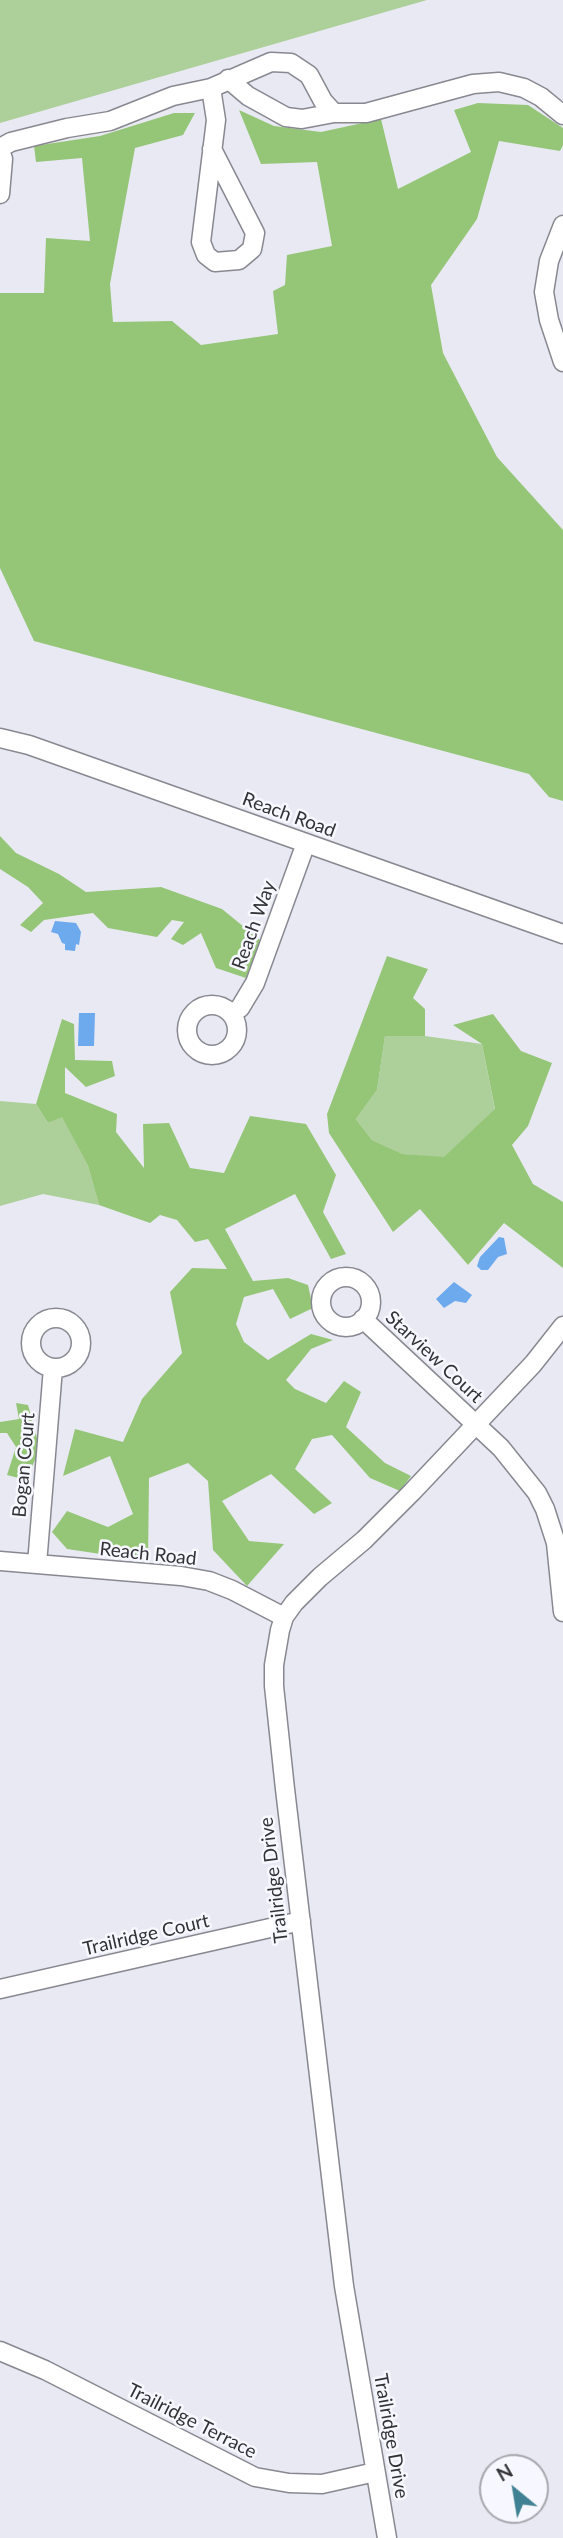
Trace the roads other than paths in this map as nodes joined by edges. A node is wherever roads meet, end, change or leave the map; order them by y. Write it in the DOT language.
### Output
graph roads {
  1 [pos="228,79"];
  2 [pos="211,88"];
  3 [pos="334,113"];
  4 [pos="563,116"];
  5 [pos="212,149"];
  6 [pos="0,150"];
  7 [pos="0,194"];
  8 [pos="563,225"];
  9 [pos="563,362"];
  10 [pos="0,738"];
  11 [pos="306,843"];
  12 [pos="563,934"];
  13 [pos="232,1014"];
  14 [pos="363,1319"];
  15 [pos="563,1326"];
  16 [pos="53,1368"];
  17 [pos="476,1425"];
  18 [pos="0,1561"];
  19 [pos="561,1563"];
  20 [pos="37,1564"];
  21 [pos="563,1612"];
  22 [pos="284,1617"];
  23 [pos="301,1921"];
  24 [pos="0,1989"];
  25 [pos="0,2351"];
  26 [pos="375,2472"];
  27 [pos="387,2538"];
  1 -- 2 [label="street"];
  1 -- 3 [label="street"];
  1 -- 3 [label="street"];
  2 -- 5 [label="street"];
  2 -- 6 [label="street"];
  3 -- 4 [label="street"];
  5 -- 5 [label="street"];
  6 -- 7 [label="street"];
  8 -- 9 [label="street"];
  10 -- 11 [label="street, Reach Road"];
  11 -- 12 [label="street, Reach Road"];
  11 -- 13 [label="street, Reach Way"];
  14 -- 17 [label="street, Starview Court"];
  15 -- 17 [label="street, Trailridge Drive"];
  16 -- 20 [label="street, Bogan Court"];
  17 -- 19 [label="street, Starview Court"];
  17 -- 22 [label="street, Trailridge Drive"];
  18 -- 20 [label="street, Reach Road"];
  19 -- 21 [label="street, Starview Court"];
  20 -- 22 [label="street, Reach Road"];
  22 -- 23 [label="street, Trailridge Drive"];
  23 -- 24 [label="street, Trailridge Court"];
  23 -- 26 [label="street, Trailridge Drive"];
  25 -- 26 [label="street, Trailridge Terrace"];
  26 -- 27 [label="street, Trailridge Drive"];
}
